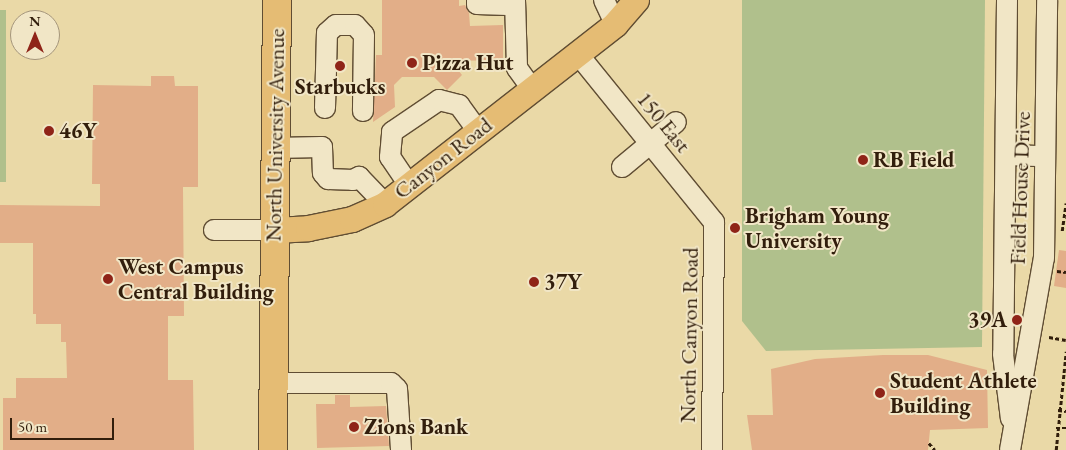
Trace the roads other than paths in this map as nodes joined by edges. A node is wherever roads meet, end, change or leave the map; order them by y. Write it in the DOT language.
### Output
graph roads {
  1 [pos="277,0"];
  2 [pos="477,0"];
  3 [pos="604,0"];
  4 [pos="636,0"];
  5 [pos="1007,0"];
  6 [pos="1046,0"];
  7 [pos="515,3"];
  8 [pos="615,24"];
  9 [pos="577,53"];
  10 [pos="532,89"];
  11 [pos="325,108"];
  12 [pos="363,111"];
  13 [pos="676,122"];
  14 [pos="478,131"];
  15 [pos="651,144"];
  16 [pos="275,148"];
  17 [pos="1007,155"];
  18 [pos="1045,156"];
  19 [pos="622,167"];
  20 [pos="409,185"];
  21 [pos="385,204"];
  22 [pos="714,222"];
  23 [pos="214,230"];
  24 [pos="274,230"];
  25 [pos="1004,373"];
  26 [pos="1025,375"];
  27 [pos="274,384"];
  28 [pos="1011,442"];
  29 [pos="273,450"];
  30 [pos="401,450"];
  31 [pos="712,450"];
  1 -- 16 [label="highway, North University Avenue"];
  2 -- 7 [label="street"];
  3 -- 8 [label="street"];
  4 -- 8 [label="main road, Canyon Road"];
  5 -- 17 [label="street, Field House Drive"];
  6 -- 18 [label="street, Field House Drive"];
  7 -- 10 [label="street"];
  8 -- 9 [label="main road, Canyon Road"];
  9 -- 10 [label="main road, Canyon Road"];
  9 -- 15 [label="street, 150 East"];
  10 -- 14 [label="main road, Canyon Road"];
  11 -- 12 [label="street"];
  13 -- 15 [label="street"];
  14 -- 20 [label="main road, Canyon Road"];
  14 -- 20 [label="street"];
  15 -- 19 [label="street"];
  15 -- 22 [label="street, 150 East"];
  16 -- 21 [label="street"];
  16 -- 24 [label="highway, North University Avenue"];
  17 -- 18 [label="street"];
  17 -- 25 [label="street, Field House Drive"];
  18 -- 26 [label="street, Field House Drive"];
  20 -- 21 [label="main road, Canyon Road"];
  21 -- 24 [label="main road, Canyon Road"];
  22 -- 31 [label="street, North Canyon Road"];
  23 -- 24 [label="street, Canyon Road"];
  24 -- 27 [label="highway, North University Avenue"];
  25 -- 26 [label="street"];
  25 -- 28 [label="street, Field House Drive"];
  26 -- 28 [label="street, Field House Drive"];
  27 -- 29 [label="highway, North University Avenue"];
  27 -- 30 [label="street"];
}
